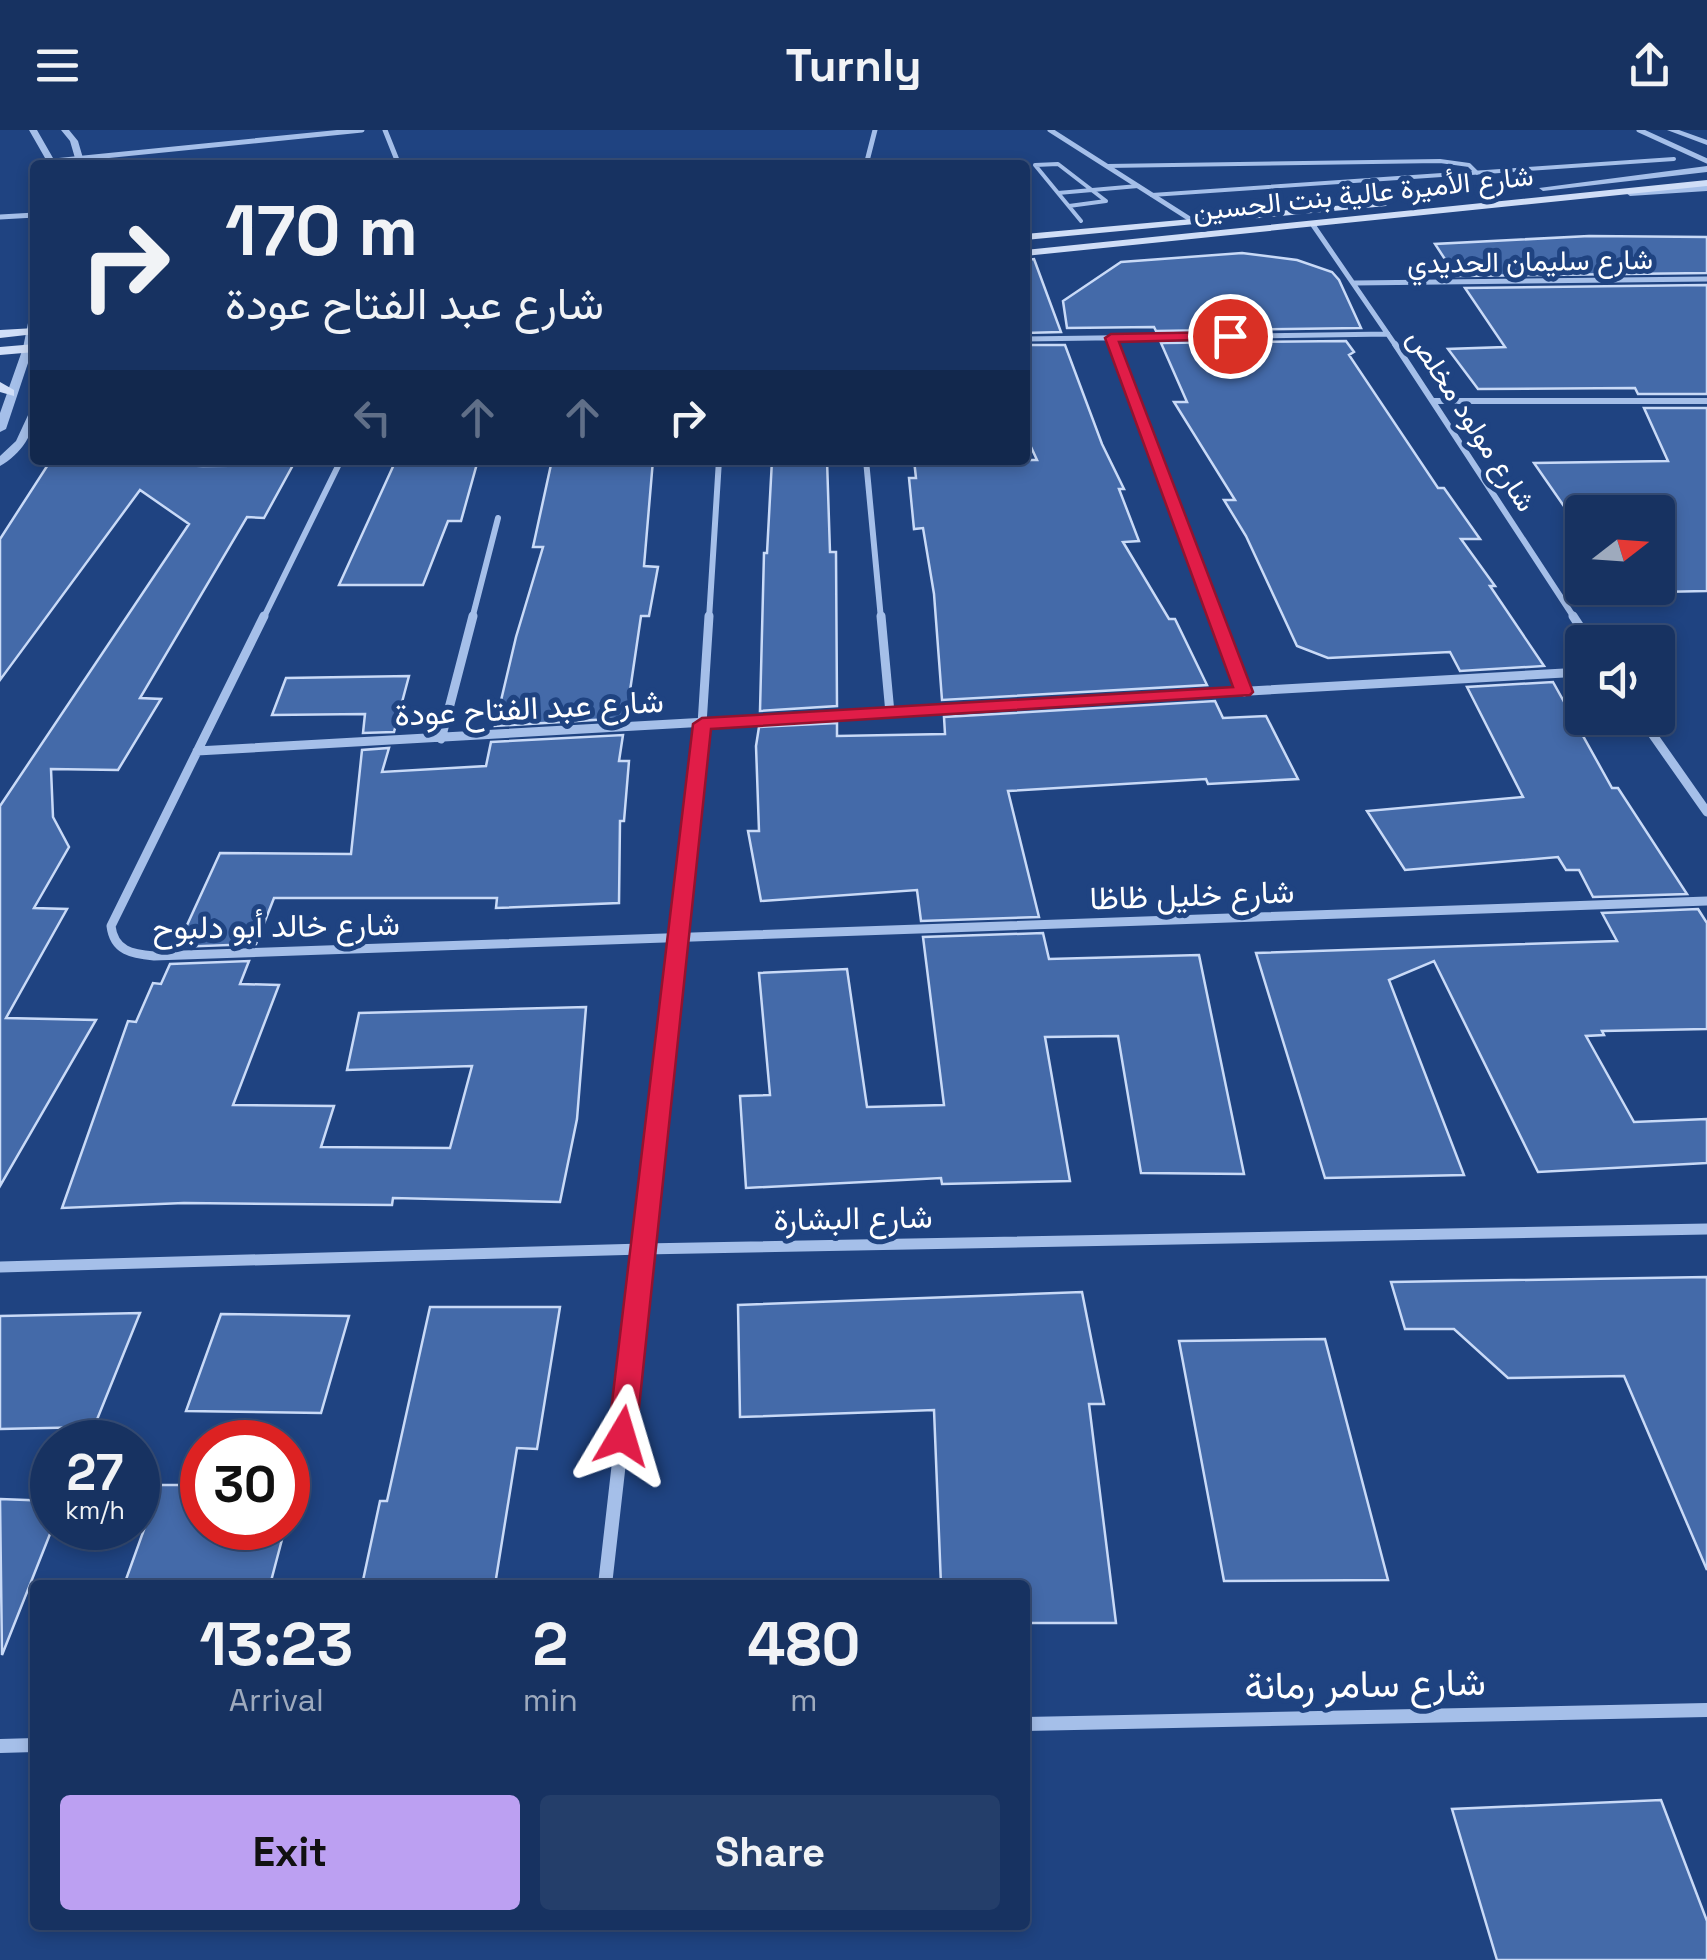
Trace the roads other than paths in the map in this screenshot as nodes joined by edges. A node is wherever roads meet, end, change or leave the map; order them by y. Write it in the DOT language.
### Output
graph roads {
  1 [pos="34,130"];
  2 [pos="65,130"];
  3 [pos="362,130"];
  4 [pos="385,130"];
  5 [pos="875,130"];
  6 [pos="1050,130"];
  7 [pos="1639,130"];
  8 [pos="1671,130"];
  9 [pos="1707,144"];
  10 [pos="1674,159"];
  11 [pos="51,160"];
  12 [pos="80,160"];
  13 [pos="99,160"];
  14 [pos="398,160"];
  15 [pos="867,160"];
  16 [pos="1707,161"];
  17 [pos="1107,166"];
  18 [pos="1707,171"];
  19 [pos="1477,172"];
  20 [pos="1138,186"];
  21 [pos="1707,186"];
  22 [pos="1092,190"];
  23 [pos="1058,193"];
  24 [pos="1152,195"];
  25 [pos="1069,206"];
  26 [pos="30,216"];
  27 [pos="0,217"];
  28 [pos="1081,221"];
  29 [pos="1193,222"];
  30 [pos="1312,225"];
  31 [pos="1030,236"];
  32 [pos="1030,253"];
  33 [pos="1707,279"];
  34 [pos="1354,283"];
  35 [pos="30,331"];
  36 [pos="0,334"];
  37 [pos="1388,334"];
  38 [pos="1111,338"];
  39 [pos="1030,339"];
  40 [pos="30,348"];
  41 [pos="0,351"];
  42 [pos="30,351"];
  43 [pos="5,389"];
  44 [pos="1707,400"];
  45 [pos="1434,402"];
  46 [pos="30,423"];
  47 [pos="0,430"];
  48 [pos="2,457"];
  49 [pos="340,465"];
  50 [pos="719,465"];
  51 [pos="866,465"];
  52 [pos="498,518"];
  53 [pos="1579,625"];
  54 [pos="1565,673"];
  55 [pos="1244,692"];
  56 [pos="890,713"];
  57 [pos="702,724"];
  58 [pos="1653,735"];
  59 [pos="442,739"];
  60 [pos="197,750"];
  61 [pos="1707,812"];
  62 [pos="1707,901"];
  63 [pos="679,938"];
  64 [pos="1707,1229"];
  65 [pos="643,1249"];
  66 [pos="0,1268"];
  67 [pos="606,1580"];
  68 [pos="1707,1710"];
  69 [pos="1030,1724"];
  70 [pos="30,1745"];
  71 [pos="0,1746"];
  1 -- 11 [label="street"];
  2 -- 12 [label="street"];
  3 -- 13 [label="street"];
  4 -- 14 [label="street"];
  5 -- 15 [label="street"];
  6 -- 17 [label="street"];
  7 -- 16 [label="street"];
  8 -- 9 [label="street"];
  10 -- 19 [label="lane"];
  17 -- 19 [label="lane"];
  17 -- 20 [label="street"];
  18 -- 29 [label="main road, شارع الأميرة عالية بنت الحسين"];
  19 -- 24 [label="lane"];
  20 -- 22 [label="lane"];
  20 -- 24 [label="street"];
  21 -- 30 [label="main road, شارع الأميرة عالية بنت الحسين"];
  22 -- 23 [label="lane"];
  22 -- 23 [label="lane"];
  22 -- 25 [label="lane"];
  23 -- 25 [label="lane"];
  24 -- 29 [label="street"];
  25 -- 28 [label="lane"];
  26 -- 27 [label="street"];
  29 -- 31 [label="main road, شارع الأميرة عالية بنت الحسين"];
  30 -- 32 [label="main road, شارع الأميرة عالية بنت الحسين"];
  30 -- 34 [label="street, شارع مولود مخلص"];
  33 -- 34 [label="street, شارع سليمان الحديدي"];
  34 -- 37 [label="street, شارع مولود مخلص"];
  35 -- 36 [label="main road"];
  37 -- 38 [label="street"];
  37 -- 45 [label="street, شارع مولود مخلص"];
  38 -- 39 [label="street"];
  38 -- 55 [label="street"];
  40 -- 41 [label="main road"];
  42 -- 43 [label="street"];
  43 -- 47 [label="street"];
  44 -- 45 [label="street"];
  45 -- 53 [label="street, شارع مولود مخلص"];
  46 -- 48 [label="street"];
  49 -- 60 [label="street, شارع خالد أبو دلبوح"];
  50 -- 57 [label="street"];
  51 -- 56 [label="street"];
  52 -- 59 [label="street"];
  54 -- 55 [label="street, شارع عبد الفتاح عودة"];
  55 -- 56 [label="street, شارع عبد الفتاح عودة"];
  56 -- 57 [label="street, شارع عبد الفتاح عودة"];
  57 -- 59 [label="street, شارع عبد الفتاح عودة"];
  57 -- 63 [label="street"];
  58 -- 61 [label="street"];
  59 -- 60 [label="street, شارع عبد الفتاح عودة"];
  60 -- 63 [label="street, شارع خالد أبو دلبوح"];
  62 -- 63 [label="street, شارع خليل ظاظا"];
  63 -- 65 [label="street"];
  64 -- 65 [label="street, شارع البشارة"];
  65 -- 66 [label="street, شارع البشارة"];
  65 -- 67 [label="street"];
  68 -- 69 [label="street, شارع سامر رمانة"];
  70 -- 71 [label="street"];
}
